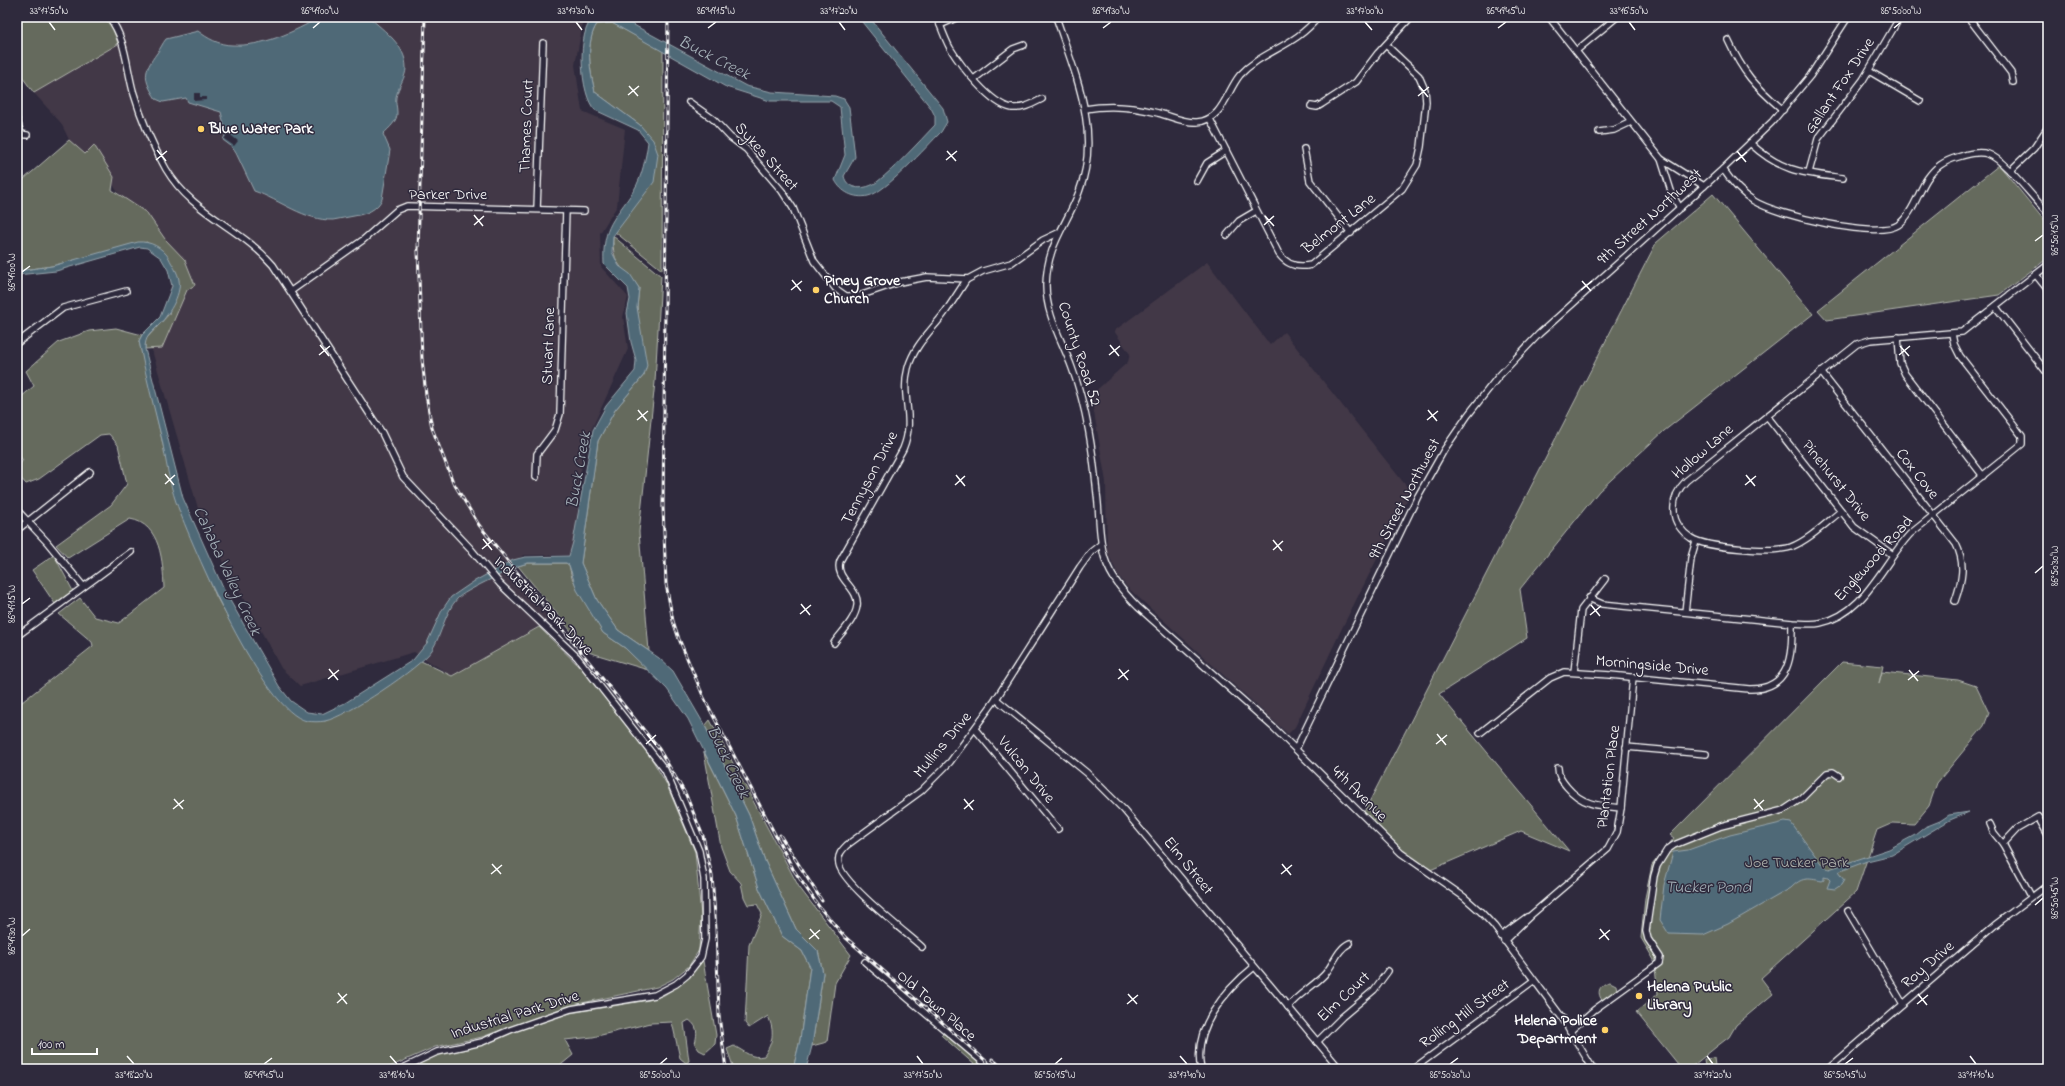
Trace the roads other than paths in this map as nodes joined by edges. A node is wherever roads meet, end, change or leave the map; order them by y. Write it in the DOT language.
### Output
graph roads {
  1 [pos="109,17"];
  2 [pos="937,17"];
  3 [pos="958,17"];
  4 [pos="1056,17"];
  5 [pos="1318,17"];
  6 [pos="1411,17"];
  7 [pos="1549,17"];
  8 [pos="1617,17"];
  9 [pos="1848,17"];
  10 [pos="1900,17"];
  11 [pos="1968,17"];
  12 [pos="940,25"];
  13 [pos="1728,40"];
  14 [pos="543,43"];
  15 [pos="1024,45"];
  16 [pos="1386,45"];
  17 [pos="1576,51"];
  18 [pos="1869,71"];
  19 [pos="974,79"];
  20 [pos="2013,82"];
  21 [pos="1042,99"];
  22 [pos="1920,101"];
  23 [pos="689,102"];
  24 [pos="1312,106"];
  25 [pos="1085,108"];
  26 [pos="1783,110"];
  27 [pos="1210,119"];
  28 [pos="17,120"];
  29 [pos="1631,122"];
  30 [pos="2048,127"];
  31 [pos="1599,132"];
  32 [pos="1750,143"];
  33 [pos="17,144"];
  34 [pos="1304,149"];
  35 [pos="1226,151"];
  36 [pos="1660,159"];
  37 [pos="1722,169"];
  38 [pos="2010,171"];
  39 [pos="1809,172"];
  40 [pos="1843,178"];
  41 [pos="1197,181"];
  42 [pos="1704,186"];
  43 [pos="1680,208"];
  44 [pos="537,209"];
  45 [pos="566,210"];
  46 [pos="584,210"];
  47 [pos="1256,211"];
  48 [pos="2048,212"];
  49 [pos="1058,233"];
  50 [pos="1351,233"];
  51 [pos="1227,235"];
  52 [pos="2048,265"];
  53 [pos="2036,275"];
  54 [pos="966,279"];
  55 [pos="2048,290"];
  56 [pos="126,291"];
  57 [pos="291,291"];
  58 [pos="1996,307"];
  59 [pos="1952,334"];
  60 [pos="1898,337"];
  61 [pos="17,343"];
  62 [pos="1822,372"];
  63 [pos="2048,374"];
  64 [pos="1767,416"];
  65 [pos="90,472"];
  66 [pos="1983,476"];
  67 [pos="536,477"];
  68 [pos="17,510"];
  69 [pos="1841,511"];
  70 [pos="1933,515"];
  71 [pos="28,521"];
  72 [pos="17,530"];
  73 [pos="1696,541"];
  74 [pos="1101,544"];
  75 [pos="131,552"];
  76 [pos="1893,555"];
  77 [pos="1605,579"];
  78 [pos="83,586"];
  79 [pos="1589,598"];
  80 [pos="1955,601"];
  81 [pos="1685,612"];
  82 [pos="1792,623"];
  83 [pos="17,636"];
  84 [pos="834,644"];
  85 [pos="1574,672"];
  86 [pos="1633,677"];
  87 [pos="996,699"];
  88 [pos="975,729"];
  89 [pos="1480,733"];
  90 [pos="1626,747"];
  91 [pos="1296,749"];
  92 [pos="1706,754"];
  93 [pos="1558,768"];
  94 [pos="1839,776"];
  95 [pos="1621,808"];
  96 [pos="1990,824"];
  97 [pos="1058,829"];
  98 [pos="2048,835"];
  99 [pos="2002,844"];
  100 [pos="839,856"];
  101 [pos="833,860"];
  102 [pos="2048,885"];
  103 [pos="2031,896"];
  104 [pos="1848,911"];
  105 [pos="1503,938"];
  106 [pos="1350,943"];
  107 [pos="922,947"];
  108 [pos="865,962"];
  109 [pos="1254,967"];
  110 [pos="1388,971"];
  111 [pos="1533,981"];
  112 [pos="1903,1004"];
  113 [pos="1288,1008"];
  114 [pos="1570,1031"];
  115 [pos="1317,1042"];
  116 [pos="401,1069"];
  117 [pos="991,1069"];
  118 [pos="1201,1069"];
  119 [pos="1340,1069"];
  120 [pos="1413,1069"];
  121 [pos="1593,1069"];
  122 [pos="1828,1069"];
  1 -- 57 [label="street, Industrial Park Drive"];
  2 -- 12 [label="street"];
  3 -- 12 [label="street"];
  4 -- 25 [label="street, County Road 52"];
  5 -- 27 [label="street"];
  6 -- 16 [label="street"];
  7 -- 17 [label="street"];
  8 -- 17 [label="street"];
  9 -- 26 [label="street, 9th Street Northwest"];
  10 -- 18 [label="street, Gallant Fox Drive"];
  11 -- 20 [label="street"];
  12 -- 19 [label="street"];
  13 -- 26 [label="street"];
  14 -- 44 [label="street, Thames Court"];
  15 -- 19 [label="street"];
  16 -- 24 [label="street"];
  16 -- 50 [label="street, Belmont Lane"];
  17 -- 29 [label="street"];
  18 -- 22 [label="street"];
  18 -- 39 [label="street, Gallant Fox Drive"];
  19 -- 21 [label="street"];
  23 -- 54 [label="street, Sykes Street"];
  25 -- 27 [label="street"];
  25 -- 49 [label="street, County Road 52"];
  26 -- 32 [label="street, 9th Street Northwest"];
  27 -- 35 [label="street, Belmont Lane"];
  28 -- 33 [label="street"];
  29 -- 31 [label="street"];
  29 -- 36 [label="street"];
  30 -- 38 [label="street"];
  32 -- 37 [label="street, 9th Street Northwest"];
  32 -- 39 [label="street"];
  34 -- 50 [label="street"];
  35 -- 41 [label="street"];
  35 -- 47 [label="street, Belmont Lane"];
  36 -- 42 [label="street"];
  36 -- 43 [label="street"];
  37 -- 38 [label="street"];
  37 -- 42 [label="street, 9th Street Northwest"];
  38 -- 48 [label="street"];
  39 -- 40 [label="street"];
  42 -- 43 [label="street, 9th Street Northwest"];
  43 -- 91 [label="street, 9th Street Northwest"];
  44 -- 45 [label="street, Parker Drive"];
  44 -- 57 [label="street, Parker Drive"];
  45 -- 46 [label="street, Parker Drive"];
  45 -- 67 [label="street, Stuart Lane"];
  47 -- 50 [label="street, Belmont Lane"];
  47 -- 51 [label="street"];
  49 -- 54 [label="street"];
  49 -- 74 [label="street, County Road 52"];
  52 -- 53 [label="street"];
  53 -- 55 [label="street"];
  53 -- 58 [label="street"];
  54 -- 84 [label="street, Tennyson Drive"];
  56 -- 61 [label="street"];
  57 -- 116 [label="street, Industrial Park Drive"];
  58 -- 59 [label="street"];
  58 -- 63 [label="street"];
  59 -- 60 [label="street, Hollow Lane"];
  59 -- 66 [label="street, Englewood Road"];
  60 -- 62 [label="street, Hollow Lane"];
  60 -- 66 [label="street"];
  62 -- 64 [label="street, Hollow Lane"];
  62 -- 70 [label="street, Cox Cove"];
  64 -- 69 [label="street, Pinehurst Drive"];
  64 -- 73 [label="street, Hollow Lane"];
  65 -- 71 [label="street"];
  66 -- 70 [label="street, Englewood Road"];
  68 -- 71 [label="street"];
  69 -- 73 [label="street"];
  69 -- 76 [label="street, Pinehurst Drive"];
  70 -- 76 [label="street, Englewood Road"];
  70 -- 80 [label="street, Cox Cove"];
  71 -- 72 [label="street"];
  71 -- 78 [label="street"];
  73 -- 81 [label="street"];
  74 -- 87 [label="street, Mullins Drive"];
  74 -- 91 [label="street, 4th Avenue"];
  75 -- 78 [label="street"];
  76 -- 82 [label="street, Englewood Road"];
  77 -- 79 [label="street"];
  78 -- 83 [label="street"];
  79 -- 81 [label="street, Englewood Road"];
  79 -- 85 [label="street"];
  81 -- 82 [label="street, Englewood Road"];
  82 -- 86 [label="street, Morningside Drive"];
  85 -- 86 [label="street, Morningside Drive"];
  85 -- 89 [label="street, Morningside Drive"];
  86 -- 90 [label="street, Plantation Place"];
  87 -- 88 [label="street, Mullins Drive"];
  87 -- 109 [label="street, Elm Street"];
  88 -- 97 [label="street, Vulcan Drive"];
  88 -- 100 [label="street, Mullins Drive"];
  90 -- 92 [label="street"];
  90 -- 95 [label="street, Plantation Place"];
  91 -- 105 [label="street, 4th Avenue"];
  93 -- 95 [label="street"];
  94 -- 114 [label="street"];
  95 -- 105 [label="street, Plantation Place"];
  96 -- 99 [label="street"];
  98 -- 99 [label="street"];
  99 -- 103 [label="street"];
  100 -- 101 [label="street, Mullins Drive"];
  100 -- 107 [label="street"];
  102 -- 103 [label="street, Roy Drive"];
  103 -- 112 [label="street, Roy Drive"];
  104 -- 112 [label="street"];
  105 -- 111 [label="street, 4th Avenue"];
  106 -- 113 [label="street"];
  108 -- 117 [label="street, Old Town Place"];
  109 -- 113 [label="street, Elm Street"];
  109 -- 118 [label="street"];
  110 -- 115 [label="street, Elm Court"];
  111 -- 114 [label="street, 4th Avenue"];
  111 -- 120 [label="street, Rolling Mill Street"];
  112 -- 122 [label="street, Roy Drive"];
  113 -- 115 [label="street, Elm Street"];
  114 -- 121 [label="street, 4th Avenue"];
  115 -- 119 [label="street, Elm Street"];
}
